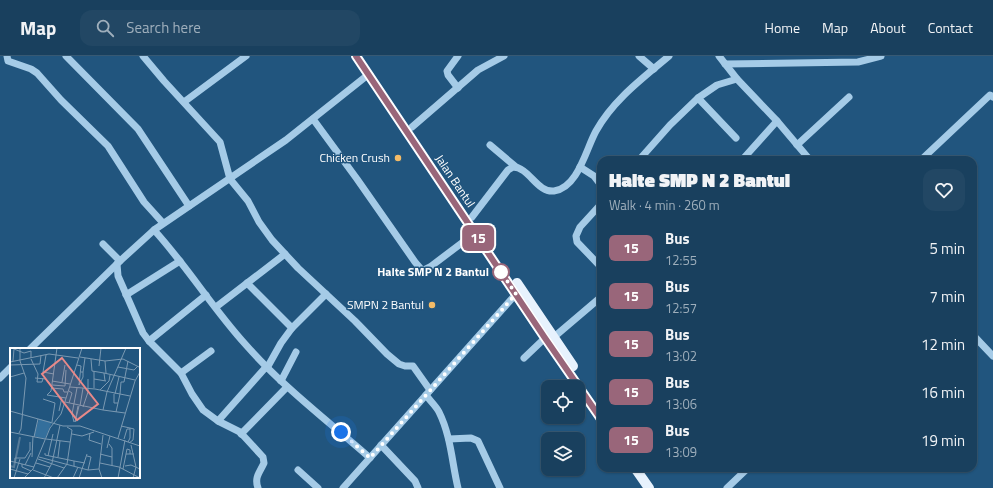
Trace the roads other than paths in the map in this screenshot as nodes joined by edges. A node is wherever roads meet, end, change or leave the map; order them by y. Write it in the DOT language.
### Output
graph roads {
  1 [pos="6,56"];
  2 [pos="66,56"];
  3 [pos="143,56"];
  4 [pos="246,56"];
  5 [pos="356,56"];
  6 [pos="364,56"];
  7 [pos="458,56"];
  8 [pos="504,56"];
  9 [pos="639,56"];
  10 [pos="668,56"];
  11 [pos="720,56"];
  12 [pos="881,56"];
  13 [pos="727,66"];
  14 [pos="654,69"];
  15 [pos="369,74"];
  16 [pos="736,78"];
  17 [pos="458,88"];
  18 [pos="849,97"];
  19 [pos="698,98"];
  20 [pos="993,98"];
  21 [pos="184,102"];
  22 [pos="313,119"];
  23 [pos="777,121"];
  24 [pos="412,127"];
  25 [pos="736,138"];
  26 [pos="490,145"];
  27 [pos="797,145"];
  28 [pos="642,156"];
  29 [pos="746,156"];
  30 [pos="807,156"];
  31 [pos="925,156"];
  32 [pos="516,167"];
  33 [pos="580,167"];
  34 [pos="230,179"];
  35 [pos="597,180"];
  36 [pos="189,206"];
  37 [pos="597,208"];
  38 [pos="472,217"];
  39 [pos="163,223"];
  40 [pos="154,230"];
  41 [pos="475,233"];
  42 [pos="103,244"];
  43 [pos="285,254"];
  44 [pos="180,261"];
  45 [pos="118,263"];
  46 [pos="597,263"];
  47 [pos="247,283"];
  48 [pos="326,294"];
  49 [pos="516,294"];
  50 [pos="126,295"];
  51 [pos="206,295"];
  52 [pos="597,300"];
  53 [pos="216,307"];
  54 [pos="292,328"];
  55 [pos="550,338"];
  56 [pos="977,339"];
  57 [pos="149,341"];
  58 [pos="31,348"];
  59 [pos="211,351"];
  60 [pos="296,352"];
  61 [pos="993,356"];
  62 [pos="524,358"];
  63 [pos="267,367"];
  64 [pos="10,368"];
  65 [pos="181,373"];
  66 [pos="0,378"];
  67 [pos="281,381"];
  68 [pos="287,387"];
  69 [pos="428,392"];
  70 [pos="597,402"];
  71 [pos="597,413"];
  72 [pos="218,421"];
  73 [pos="241,434"];
  74 [pos="449,439"];
  75 [pos="381,445"];
  76 [pos="370,458"];
  77 [pos="298,470"];
  78 [pos="638,472"];
  79 [pos="645,472"];
  80 [pos="744,472"];
  81 [pos="258,488"];
  82 [pos="318,488"];
  83 [pos="343,488"];
  84 [pos="418,488"];
  85 [pos="458,488"];
  86 [pos="500,488"];
  87 [pos="649,488"];
  88 [pos="656,488"];
  89 [pos="727,488"];
  1 -- 39 [label="street"];
  2 -- 36 [label="street"];
  3 -- 21 [label="street"];
  4 -- 21 [label="street"];
  5 -- 15 [label="main road, Jalan Bantul"];
  6 -- 24 [label="main road, Jalan Bantul"];
  7 -- 17 [label="street"];
  8 -- 17 [label="street"];
  9 -- 14 [label="street"];
  10 -- 14 [label="street"];
  11 -- 13 [label="street"];
  12 -- 13 [label="street"];
  13 -- 16 [label="street"];
  14 -- 33 [label="street"];
  15 -- 22 [label="street"];
  15 -- 41 [label="main road, Jalan Bantul"];
  16 -- 19 [label="street"];
  16 -- 23 [label="street"];
  17 -- 24 [label="street"];
  18 -- 27 [label="street"];
  19 -- 25 [label="street"];
  19 -- 28 [label="street"];
  20 -- 31 [label="street"];
  21 -- 34 [label="street"];
  22 -- 34 [label="street"];
  22 -- 41 [label="street"];
  23 -- 27 [label="street"];
  23 -- 29 [label="street"];
  24 -- 38 [label="main road, Jalan Bantul"];
  26 -- 32 [label="street"];
  27 -- 30 [label="street"];
  32 -- 33 [label="street"];
  32 -- 38 [label="street"];
  33 -- 35 [label="street"];
  34 -- 36 [label="street"];
  34 -- 43 [label="street"];
  36 -- 39 [label="street"];
  37 -- 46 [label="street"];
  38 -- 55 [label="main road, Jalan Bantul"];
  39 -- 40 [label="street"];
  40 -- 44 [label="street"];
  40 -- 45 [label="street"];
  41 -- 49 [label="main road, Jalan Bantul"];
  42 -- 45 [label="street"];
  43 -- 47 [label="street"];
  43 -- 48 [label="street"];
  44 -- 50 [label="street"];
  44 -- 51 [label="street"];
  45 -- 50 [label="street"];
  45 -- 58 [label="street"];
  47 -- 53 [label="street"];
  47 -- 54 [label="street"];
  48 -- 54 [label="street"];
  48 -- 69 [label="street"];
  49 -- 55 [label="main road, Jalan Bantul"];
  49 -- 69 [label="street"];
  50 -- 57 [label="street"];
  51 -- 53 [label="street"];
  51 -- 57 [label="street"];
  52 -- 55 [label="street"];
  53 -- 63 [label="street"];
  54 -- 63 [label="street"];
  55 -- 62 [label="street"];
  55 -- 70 [label="main road, Jalan Bantul"];
  55 -- 71 [label="main road, Jalan Bantul"];
  56 -- 61 [label="street"];
  57 -- 65 [label="street"];
  59 -- 65 [label="street"];
  60 -- 67 [label="street"];
  63 -- 67 [label="street"];
  63 -- 72 [label="street"];
  64 -- 66 [label="street"];
  65 -- 72 [label="street"];
  67 -- 68 [label="street"];
  68 -- 73 [label="street"];
  68 -- 76 [label="street"];
  69 -- 74 [label="street"];
  69 -- 75 [label="street"];
  72 -- 73 [label="street"];
  73 -- 81 [label="street"];
  74 -- 85 [label="street"];
  74 -- 86 [label="street"];
  75 -- 76 [label="street"];
  75 -- 84 [label="street"];
  76 -- 83 [label="street"];
  77 -- 82 [label="street"];
  78 -- 87 [label="main road"];
  79 -- 88 [label="main road"];
  80 -- 89 [label="street"];
}
